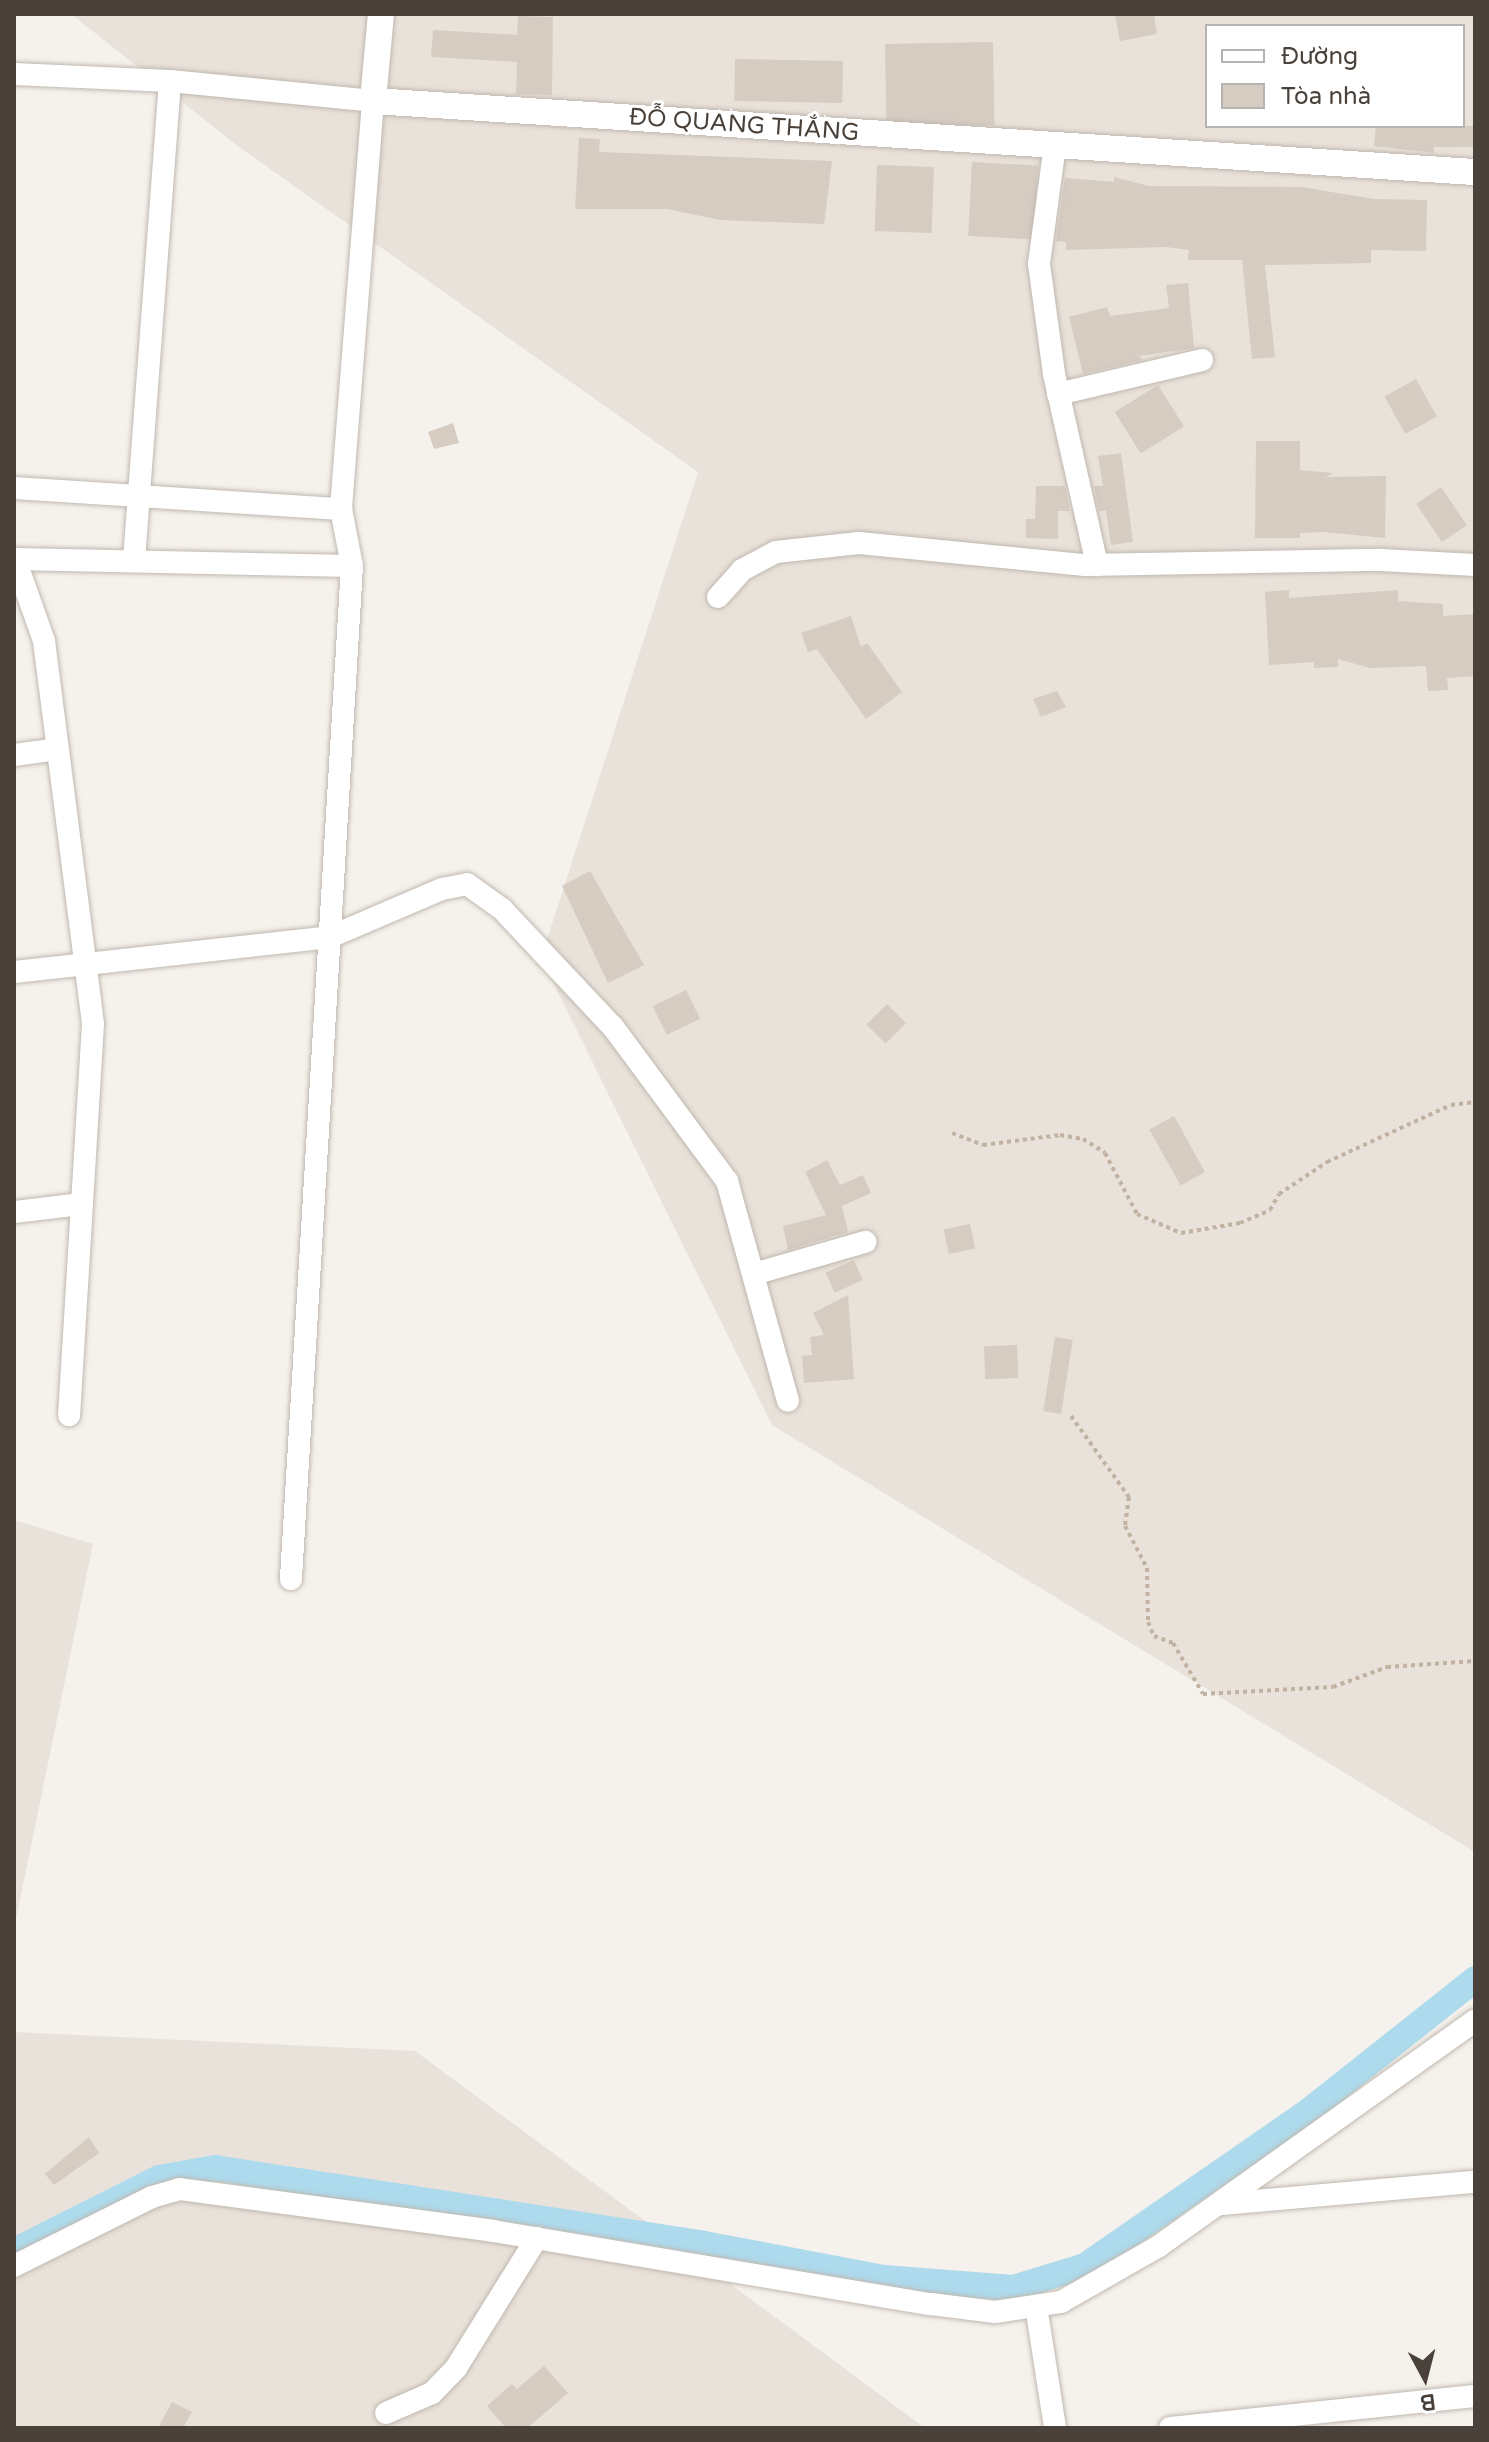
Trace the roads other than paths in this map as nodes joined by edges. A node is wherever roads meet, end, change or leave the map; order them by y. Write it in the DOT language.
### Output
graph roads {
  1 [pos="381,14"];
  2 [pos="14,74"];
  3 [pos="170,81"];
  4 [pos="373,101"];
  5 [pos="1055,145"];
  6 [pos="1475,172"];
  7 [pos="1202,360"];
  8 [pos="1058,394"];
  9 [pos="14,488"];
  10 [pos="137,497"];
  11 [pos="341,509"];
  12 [pos="14,559"];
  13 [pos="134,560"];
  14 [pos="1097,565"];
  15 [pos="1475,565"];
  16 [pos="352,566"];
  17 [pos="718,597"];
  18 [pos="58,749"];
  19 [pos="14,755"];
  20 [pos="330,937"];
  21 [pos="82,963"];
  22 [pos="14,972"];
  23 [pos="81,1204"];
  24 [pos="14,1212"];
  25 [pos="865,1242"];
  26 [pos="754,1274"];
  27 [pos="788,1401"];
  28 [pos="69,1415"];
  29 [pos="291,1579"];
  30 [pos="1475,2021"];
  31 [pos="1475,2182"];
  32 [pos="1219,2204"];
  33 [pos="537,2238"];
  34 [pos="14,2266"];
  35 [pos="1036,2306"];
  36 [pos="1475,2396"];
  37 [pos="386,2413"];
  38 [pos="1055,2428"];
  39 [pos="1170,2428"];
  1 -- 4 [label="street"];
  2 -- 3 [label="street, ĐỖ QUANG THẮNG"];
  3 -- 4 [label="street, ĐỖ QUANG THẮNG"];
  3 -- 10 [label="street"];
  4 -- 5 [label="street, ĐỖ QUANG THẮNG"];
  4 -- 11 [label="street"];
  5 -- 6 [label="street, ĐỖ QUANG THẮNG"];
  5 -- 8 [label="street"];
  7 -- 8 [label="street"];
  8 -- 14 [label="street"];
  9 -- 10 [label="street"];
  10 -- 11 [label="street"];
  10 -- 13 [label="street"];
  11 -- 16 [label="street"];
  12 -- 13 [label="street"];
  12 -- 18 [label="street"];
  13 -- 16 [label="street"];
  14 -- 15 [label="street"];
  14 -- 17 [label="street"];
  16 -- 20 [label="street"];
  18 -- 19 [label="street"];
  18 -- 21 [label="street"];
  20 -- 21 [label="street"];
  20 -- 26 [label="street"];
  20 -- 29 [label="street"];
  21 -- 22 [label="street"];
  21 -- 23 [label="street"];
  23 -- 24 [label="street"];
  23 -- 28 [label="street"];
  25 -- 26 [label="street"];
  26 -- 27 [label="street"];
  30 -- 32 [label="street"];
  31 -- 32 [label="street"];
  32 -- 35 [label="street"];
  33 -- 34 [label="street"];
  33 -- 35 [label="street"];
  33 -- 37 [label="street"];
  35 -- 38 [label="street"];
  36 -- 39 [label="street"];
}
